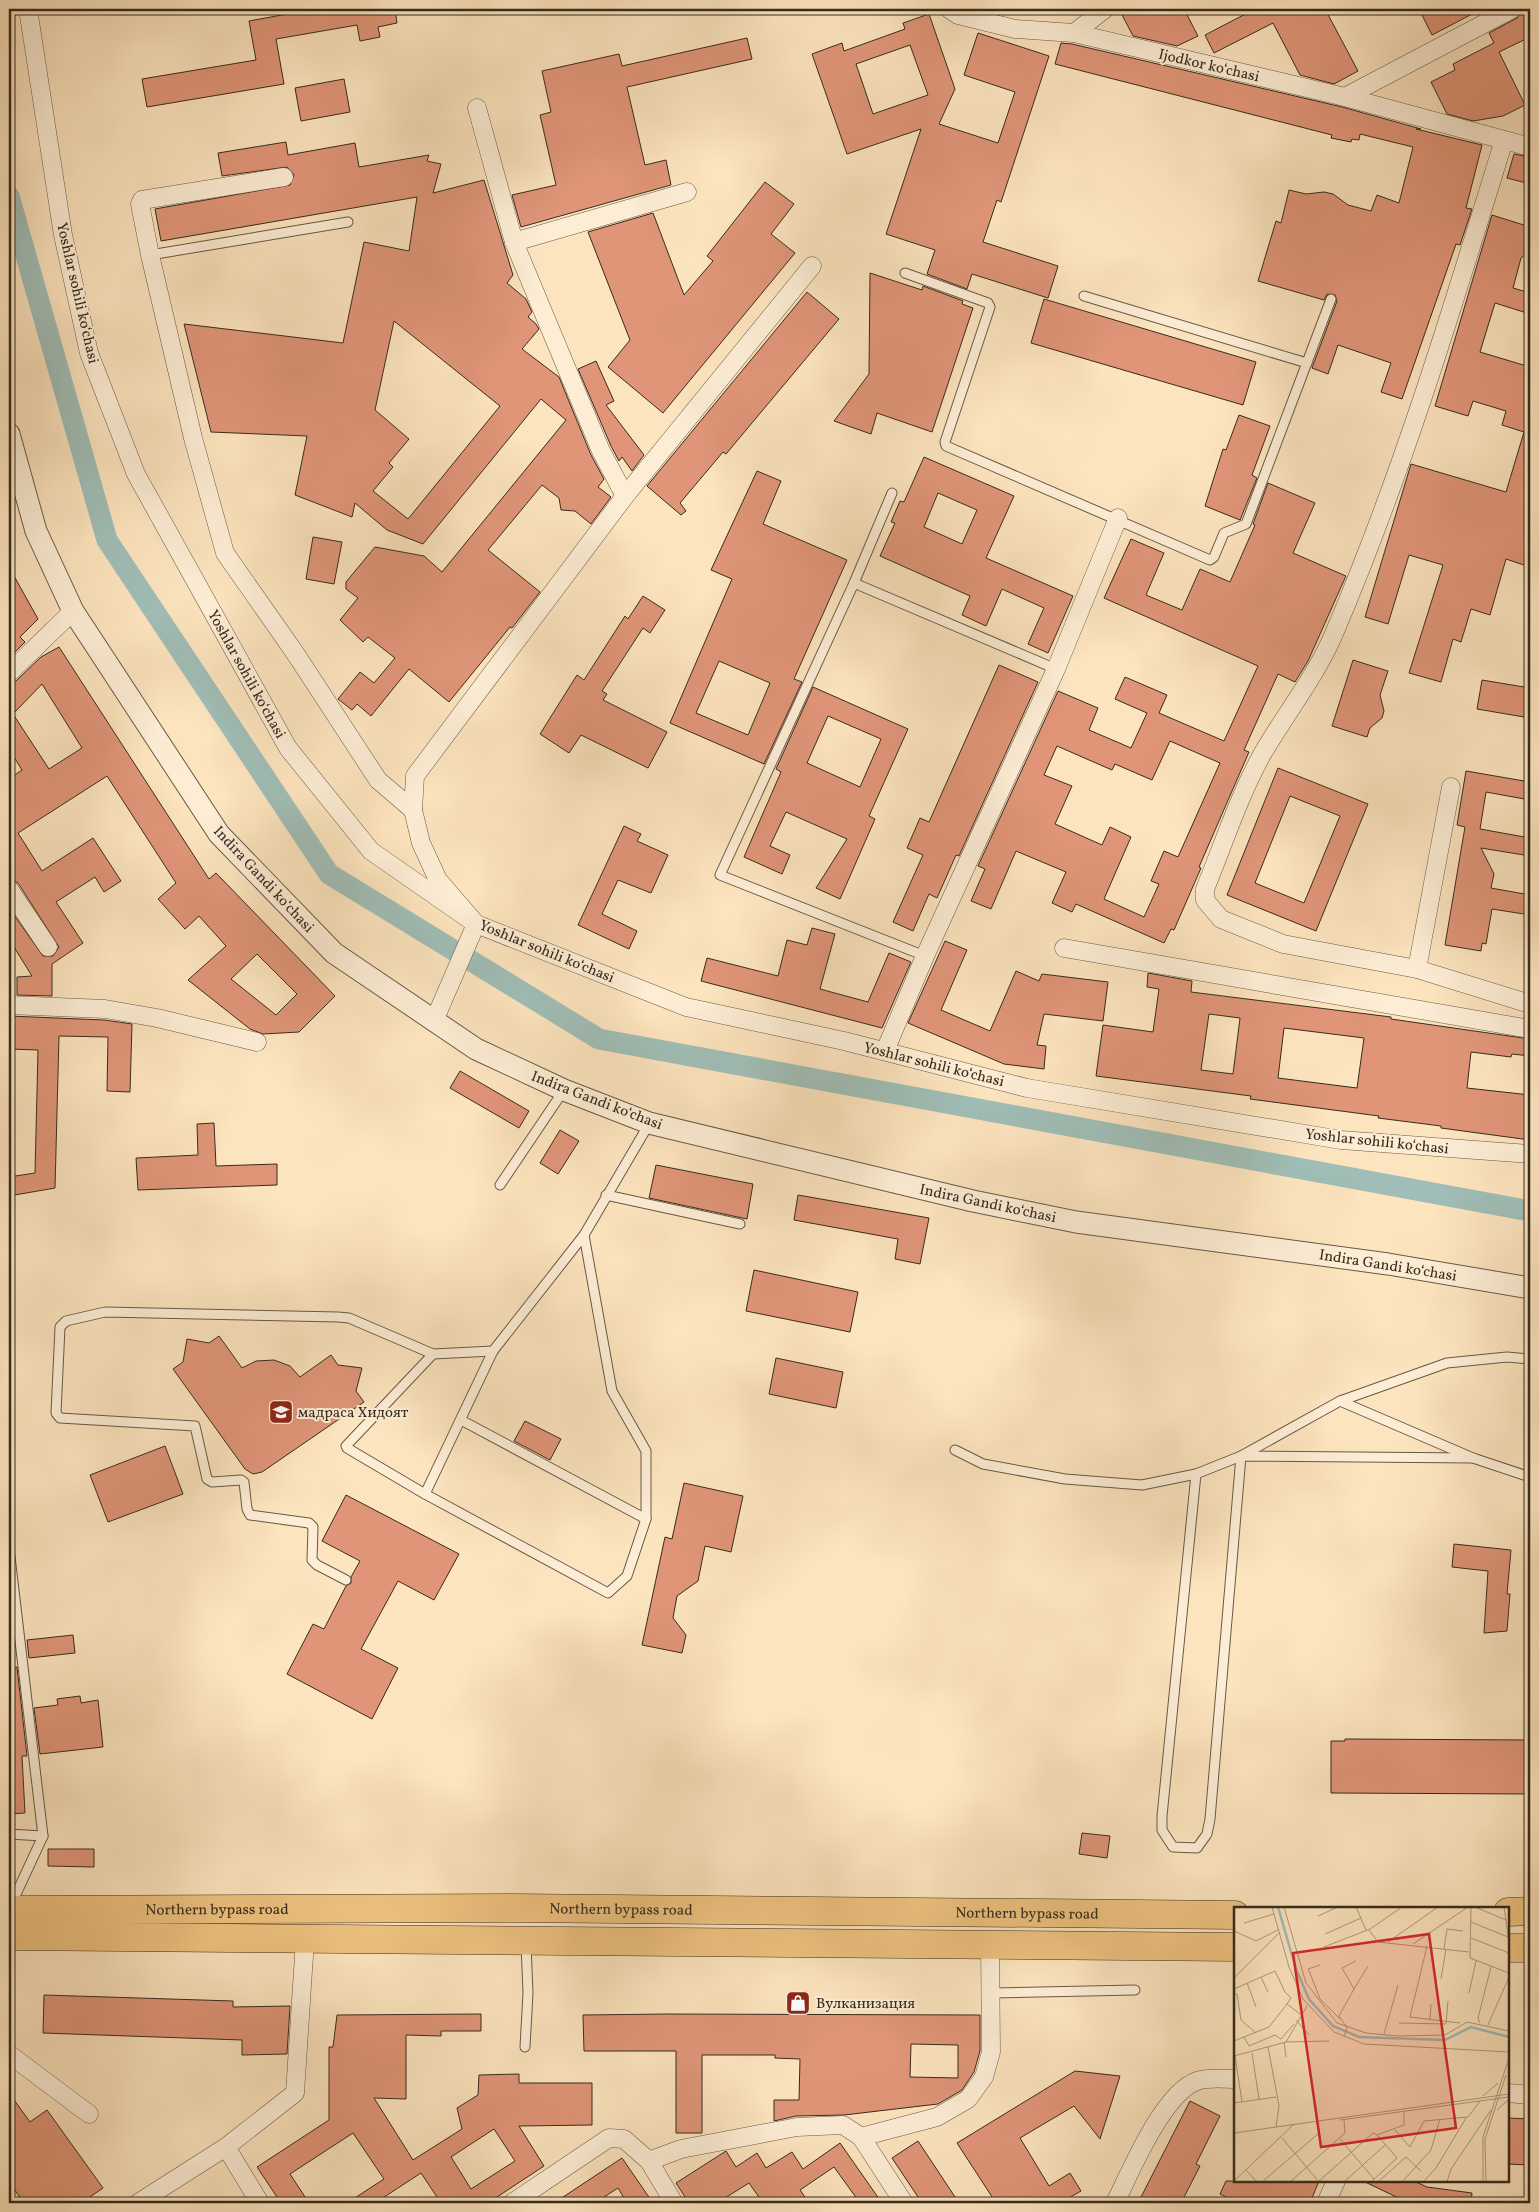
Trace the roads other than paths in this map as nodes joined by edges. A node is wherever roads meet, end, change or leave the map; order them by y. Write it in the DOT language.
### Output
graph roads {
  1 [pos="28,9"];
  2 [pos="949,9"];
  3 [pos="1105,9"];
  4 [pos="1512,9"];
  5 [pos="1074,33"];
  6 [pos="1345,98"];
  7 [pos="477,108"];
  8 [pos="1504,140"];
  9 [pos="1530,148"];
  10 [pos="284,177"];
  11 [pos="686,192"];
  12 [pos="348,222"];
  13 [pos="514,242"];
  14 [pos="150,254"];
  15 [pos="812,266"];
  16 [pos="905,273"];
  17 [pos="1084,296"];
  18 [pos="1331,299"];
  19 [pos="1307,363"];
  20 [pos="9,434"];
  21 [pos="892,492"];
  22 [pos="625,496"];
  23 [pos="1118,518"];
  24 [pos="854,583"];
  25 [pos="73,611"];
  26 [pos="1056,669"];
  27 [pos="9,673"];
  28 [pos="1451,787"];
  29 [pos="412,810"];
  30 [pos="9,888"];
  31 [pos="476,924"];
  32 [pos="48,947"];
  33 [pos="1064,948"];
  34 [pos="925,956"];
  35 [pos="1417,969"];
  36 [pos="9,1004"];
  37 [pos="1530,1004"];
  38 [pos="434,1020"];
  39 [pos="1530,1028"];
  40 [pos="257,1042"];
  41 [pos="884,1051"];
  42 [pos="564,1090"];
  43 [pos="649,1123"];
  44 [pos="1530,1154"];
  45 [pos="500,1185"];
  46 [pos="606,1195"];
  47 [pos="740,1224"];
  48 [pos="584,1235"];
  49 [pos="1530,1288"];
  50 [pos="493,1351"];
  51 [pos="433,1354"];
  52 [pos="1530,1359"];
  53 [pos="1340,1401"];
  54 [pos="461,1420"];
  55 [pos="955,1450"];
  56 [pos="1241,1456"];
  57 [pos="1473,1458"];
  58 [pos="1196,1474"];
  59 [pos="1530,1476"];
  60 [pos="425,1494"];
  61 [pos="646,1519"];
  62 [pos="9,1548"];
  63 [pos="346,1580"];
  64 [pos="9,1834"];
  65 [pos="43,1836"];
  66 [pos="514,1908"];
  67 [pos="9,1910"];
  68 [pos="1530,1911"];
  69 [pos="1509,1912"];
  70 [pos="1234,1915"];
  71 [pos="1162,1916"];
  72 [pos="9,1936"];
  73 [pos="305,1940"];
  74 [pos="521,1941"];
  75 [pos="990,1944"];
  76 [pos="1162,1946"];
  77 [pos="1234,1947"];
  78 [pos="1509,1948"];
  79 [pos="1530,1948"];
  80 [pos="1135,1990"];
  81 [pos="992,1993"];
  82 [pos="525,2047"];
  83 [pos="9,2054"];
  84 [pos="1234,2079"];
  85 [pos="1509,2093"];
  86 [pos="1530,2095"];
  87 [pos="89,2114"];
  88 [pos="861,2137"];
  89 [pos="226,2147"];
  90 [pos="649,2160"];
  91 [pos="1336,2182"];
  92 [pos="138,2203"];
  93 [pos="260,2203"];
  94 [pos="512,2203"];
  95 [pos="674,2203"];
  96 [pos="904,2203"];
  97 [pos="1115,2203"];
  98 [pos="1326,2203"];
  1 -- 31 [label="street, Yoshlar sohili koʻchasi"];
  2 -- 5 [label="street, Ijodkor koʻchasi"];
  3 -- 5 [label="street"];
  4 -- 6 [label="street"];
  5 -- 6 [label="street, Ijodkor koʻchasi"];
  6 -- 8 [label="street, Ijodkor koʻchasi"];
  7 -- 13 [label="street"];
  8 -- 9 [label="street, Ijodkor koʻchasi"];
  8 -- 35 [label="street"];
  10 -- 14 [label="street"];
  11 -- 13 [label="street"];
  12 -- 14 [label="lane"];
  13 -- 22 [label="street"];
  14 -- 29 [label="street"];
  15 -- 22 [label="street"];
  16 -- 23 [label="lane"];
  17 -- 19 [label="lane"];
  18 -- 19 [label="lane"];
  19 -- 23 [label="lane"];
  20 -- 25 [label="street, Indira Gandi koʻchasi"];
  21 -- 24 [label="lane"];
  22 -- 29 [label="street"];
  23 -- 26 [label="street"];
  24 -- 26 [label="lane"];
  24 -- 34 [label="lane"];
  25 -- 27 [label="street"];
  25 -- 38 [label="street, Indira Gandi koʻchasi"];
  26 -- 34 [label="street"];
  28 -- 35 [label="street"];
  29 -- 31 [label="street"];
  30 -- 32 [label="street"];
  31 -- 38 [label="street"];
  31 -- 41 [label="street, Yoshlar sohili koʻchasi"];
  33 -- 39 [label="street"];
  34 -- 41 [label="street"];
  35 -- 37 [label="street"];
  36 -- 40 [label="street"];
  38 -- 42 [label="street, Indira Gandi koʻchasi"];
  41 -- 44 [label="street, Yoshlar sohili koʻchasi"];
  42 -- 43 [label="street, Indira Gandi koʻchasi"];
  42 -- 45 [label="lane"];
  43 -- 46 [label="lane"];
  43 -- 49 [label="street, Indira Gandi koʻchasi"];
  46 -- 47 [label="lane"];
  46 -- 48 [label="lane"];
  48 -- 50 [label="lane"];
  48 -- 61 [label="lane"];
  50 -- 51 [label="lane"];
  50 -- 54 [label="lane"];
  51 -- 60 [label="lane"];
  51 -- 63 [label="lane"];
  52 -- 53 [label="lane"];
  53 -- 56 [label="lane"];
  53 -- 57 [label="lane"];
  54 -- 60 [label="lane"];
  54 -- 61 [label="lane"];
  55 -- 58 [label="lane"];
  56 -- 57 [label="lane"];
  56 -- 58 [label="lane"];
  56 -- 58 [label="lane"];
  57 -- 59 [label="lane"];
  60 -- 61 [label="lane"];
  62 -- 65 [label="lane"];
  64 -- 65 [label="lane"];
  65 -- 67 [label="lane"];
  66 -- 67 [label="main road, Northern bypass road"];
  66 -- 71 [label="main road, Northern bypass road"];
  66 -- 74 [label="main road"];
  68 -- 69 [label="main road"];
  70 -- 71 [label="main road, Northern bypass road"];
  71 -- 76 [label="main road"];
  72 -- 73 [label="main road, Northern bypass road"];
  73 -- 74 [label="main road, Northern bypass road"];
  73 -- 89 [label="street"];
  74 -- 75 [label="main road, Northern bypass road"];
  74 -- 82 [label="lane"];
  75 -- 76 [label="main road, Northern bypass road"];
  75 -- 81 [label="street"];
  76 -- 77 [label="main road, Northern bypass road"];
  78 -- 79 [label="main road"];
  80 -- 81 [label="lane"];
  81 -- 88 [label="street"];
  83 -- 87 [label="street"];
  84 -- 97 [label="street"];
  85 -- 86 [label="street"];
  88 -- 90 [label="street"];
  88 -- 96 [label="street"];
  89 -- 92 [label="street"];
  89 -- 93 [label="street"];
  90 -- 94 [label="street"];
  90 -- 95 [label="street"];
  91 -- 98 [label="street"];
}
